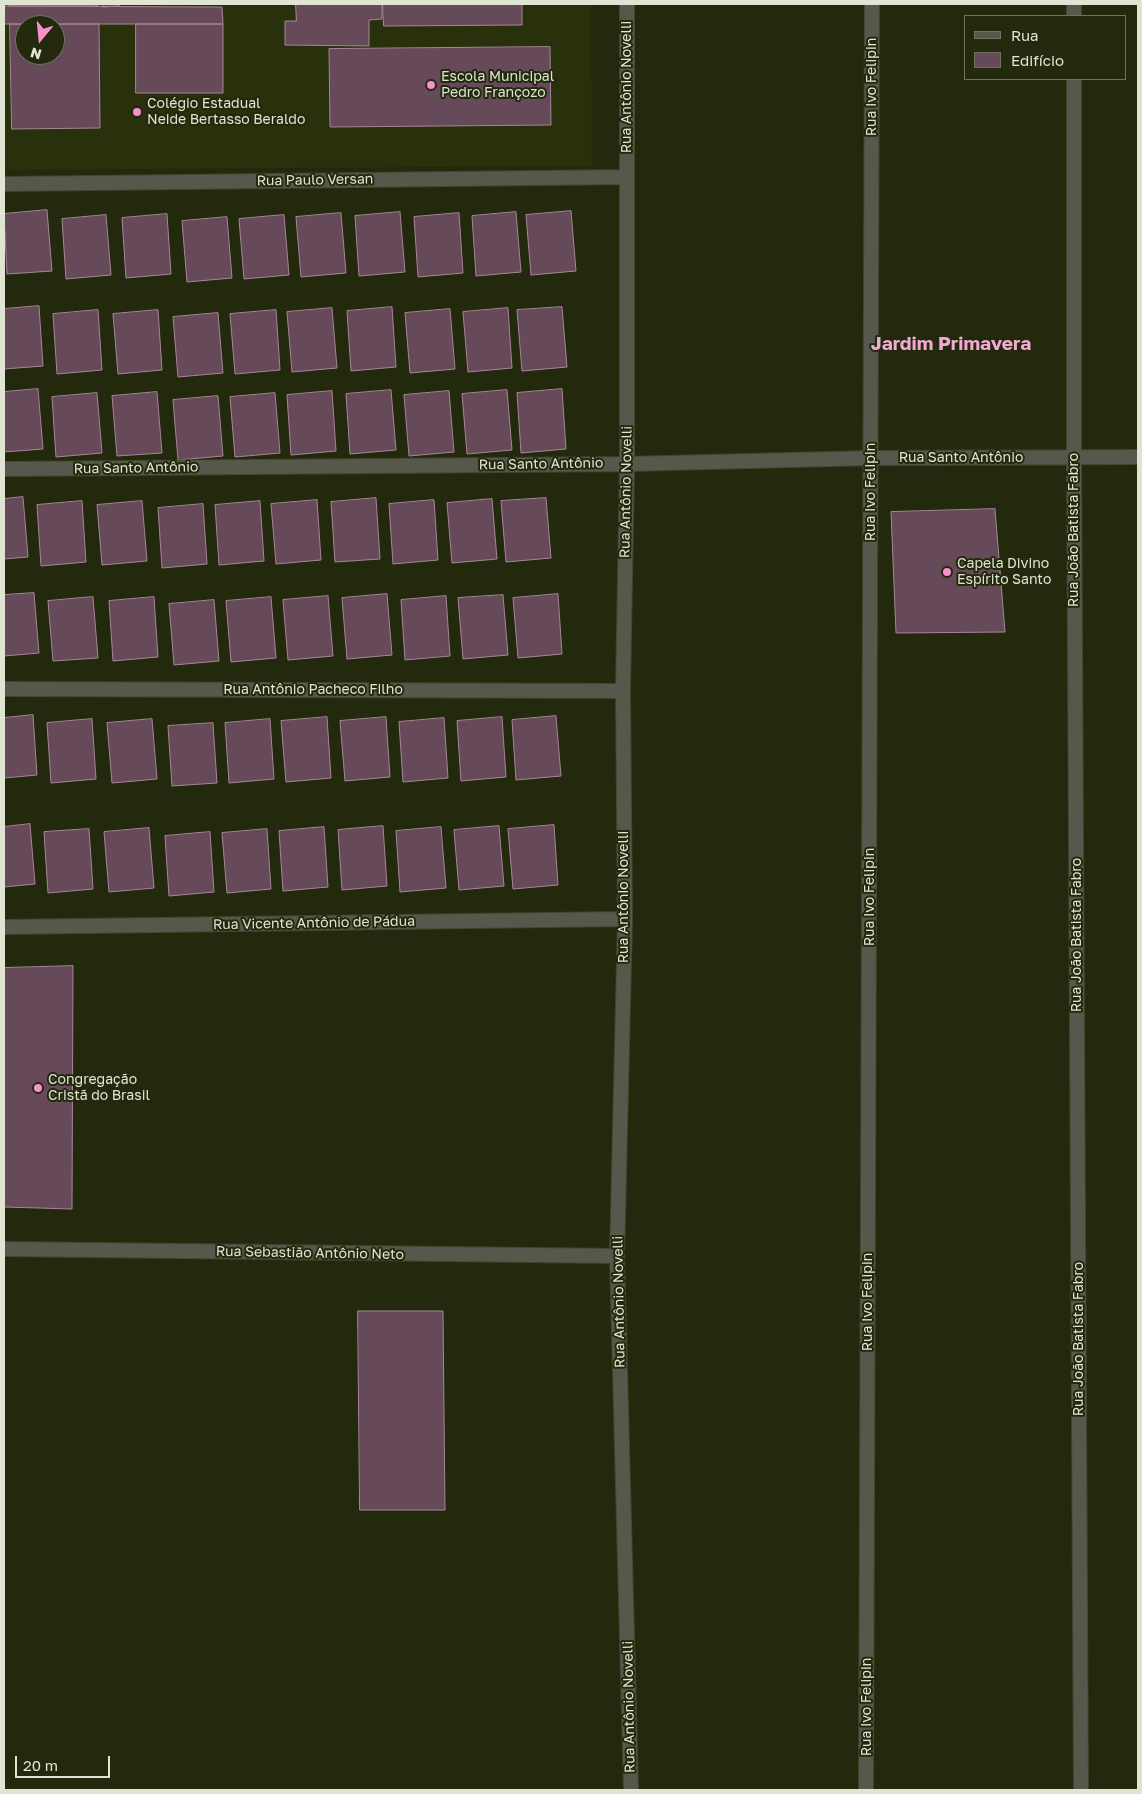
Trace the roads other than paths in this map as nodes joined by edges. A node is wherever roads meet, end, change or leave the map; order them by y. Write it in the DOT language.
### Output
graph roads {
  1 [pos="627,4"];
  2 [pos="872,4"];
  3 [pos="1074,80"];
  4 [pos="627,177"];
  5 [pos="4,184"];
  6 [pos="1138,457"];
  7 [pos="872,458"];
  8 [pos="1074,458"];
  9 [pos="627,464"];
  10 [pos="4,469"];
  11 [pos="4,689"];
  12 [pos="622,691"];
  13 [pos="625,919"];
  14 [pos="4,927"];
  15 [pos="4,1249"];
  16 [pos="617,1256"];
  17 [pos="631,1790"];
  18 [pos="866,1790"];
  19 [pos="1081,1790"];
  1 -- 4 [label="street, Rua Antônio Novelli"];
  2 -- 7 [label="street, Rua Ivo Felipin"];
  3 -- 8 [label="street, Rua João Batista Fabro"];
  4 -- 5 [label="street, Rua Paulo Versan"];
  4 -- 9 [label="street, Rua Antônio Novelli"];
  6 -- 8 [label="street, Rua Santo Antônio"];
  7 -- 8 [label="street, Rua Santo Antônio"];
  7 -- 9 [label="street, Rua Santo Antônio"];
  7 -- 18 [label="street, Rua Ivo Felipin"];
  8 -- 19 [label="street, Rua João Batista Fabro"];
  9 -- 10 [label="street, Rua Santo Antônio"];
  9 -- 12 [label="street, Rua Antônio Novelli"];
  11 -- 12 [label="street, Rua Antônio Pacheco Filho"];
  12 -- 13 [label="street, Rua Antônio Novelli"];
  13 -- 14 [label="street, Rua Vicente Antônio de Pádua"];
  13 -- 16 [label="street, Rua Antônio Novelli"];
  15 -- 16 [label="street, Rua Sebastião Antônio Neto"];
  16 -- 17 [label="street, Rua Antônio Novelli"];
}
